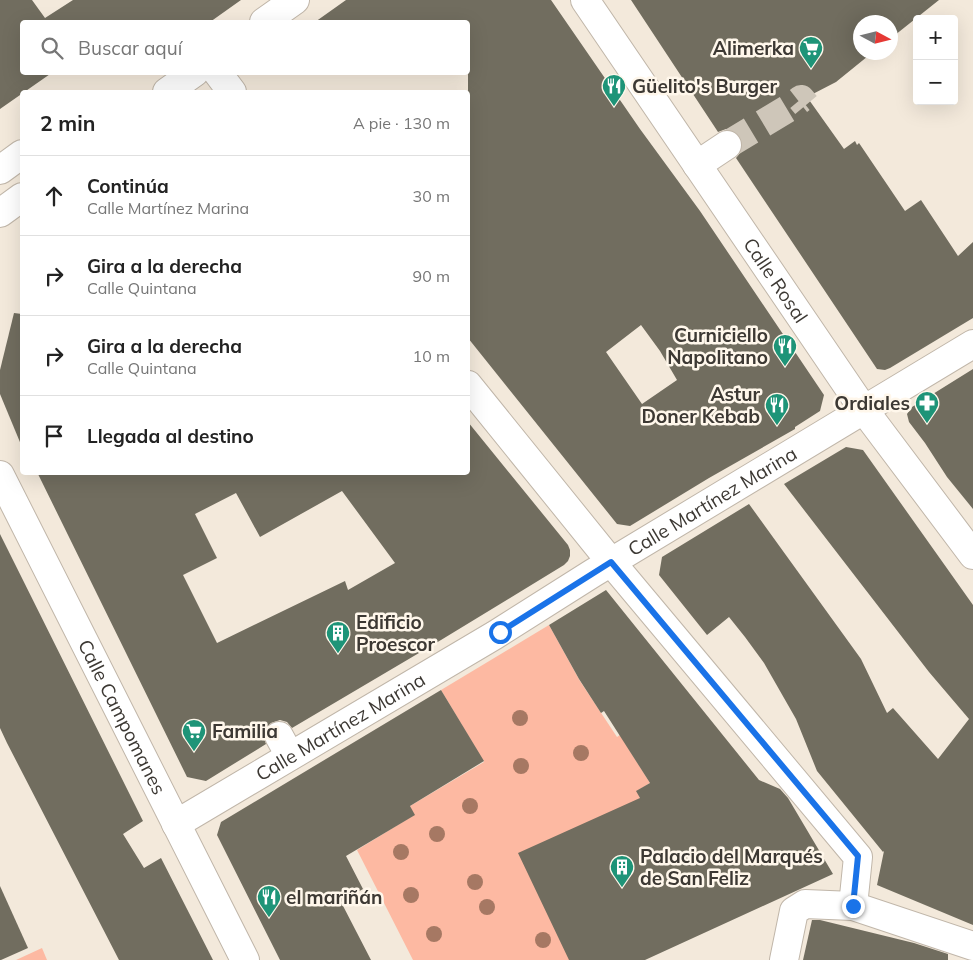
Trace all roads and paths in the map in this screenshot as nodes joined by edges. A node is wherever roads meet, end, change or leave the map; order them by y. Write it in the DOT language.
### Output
graph roads {
  1 [pos="295,0"];
  2 [pos="585,0"];
  3 [pos="267,20"];
  4 [pos="191,75"];
  5 [pos="219,75"];
  6 [pos="170,90"];
  7 [pos="230,90"];
  8 [pos="727,145"];
  9 [pos="12,146"];
  10 [pos="697,165"];
  11 [pos="0,170"];
  12 [pos="20,198"];
  13 [pos="0,213"];
  14 [pos="973,344"];
  15 [pos="470,387"];
  16 [pos="864,410"];
  17 [pos="0,475"];
  18 [pos="973,555"];
  19 [pos="611,562"];
  20 [pos="176,824"];
  21 [pos="853,906"];
  22 [pos="973,946"];
  23 [pos="245,960"];
  24 [pos="784,960"];
  1 -- 3 [label="street"];
  2 -- 10 [label="street, Calle Rosal"];
  4 -- 6 [label="street"];
  5 -- 7 [label="street"];
  8 -- 10 [label="street"];
  9 -- 11 [label="street"];
  10 -- 16 [label="street, Calle Rosal"];
  12 -- 13 [label="street"];
  14 -- 16 [label="street, Calle Martínez Marina"];
  15 -- 19 [label="street"];
  16 -- 18 [label="street, Calle Rosal"];
  16 -- 19 [label="street, Calle Martínez Marina"];
  17 -- 20 [label="street, Calle Campomanes"];
  19 -- 20 [label="street, Calle Martínez Marina"];
  19 -- 21 [label="street"];
  20 -- 23 [label="street, Calle Campomanes"];
  21 -- 22 [label="street"];
  21 -- 24 [label="street"];
}
